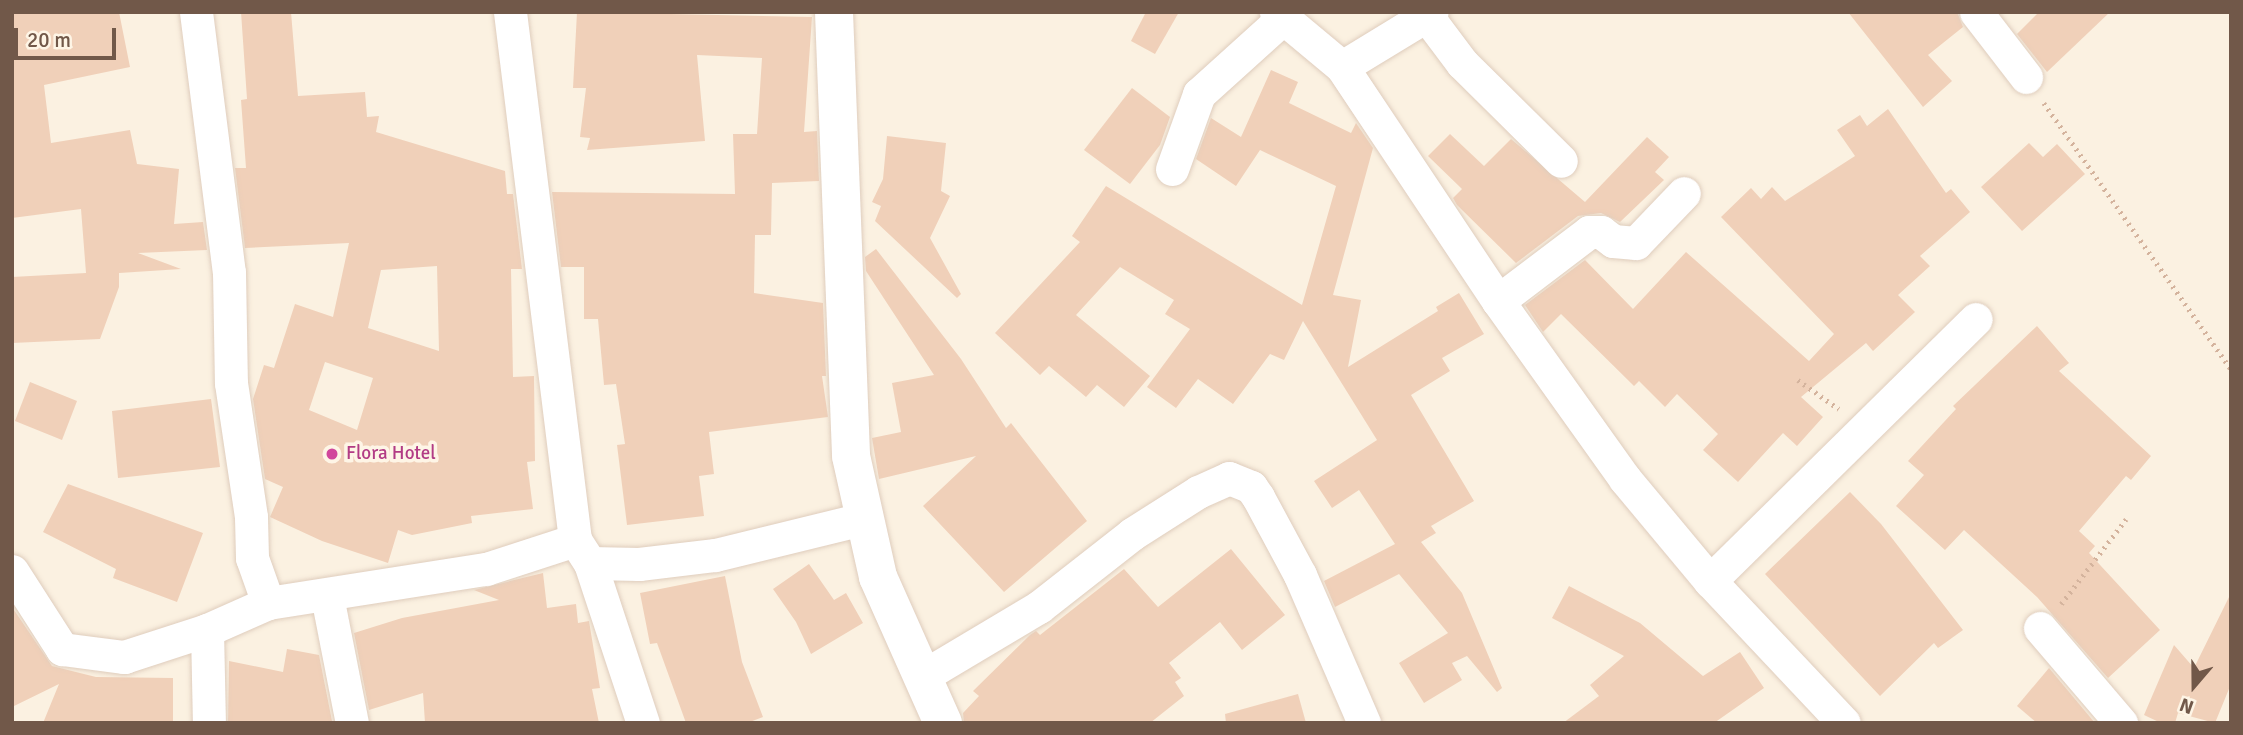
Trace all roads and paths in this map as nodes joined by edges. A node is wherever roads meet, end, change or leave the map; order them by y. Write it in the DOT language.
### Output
graph roads {
  1 [pos="196,12"];
  2 [pos="510,12"];
  3 [pos="834,12"];
  4 [pos="1976,12"];
  5 [pos="1429,14"];
  6 [pos="1279,15"];
  7 [pos="1342,67"];
  8 [pos="2026,77"];
  9 [pos="1561,161"];
  10 [pos="1172,169"];
  11 [pos="1684,193"];
  12 [pos="1498,301"];
  13 [pos="1976,319"];
  14 [pos="2231,369"];
  15 [pos="1798,380"];
  16 [pos="1866,428"];
  17 [pos="863,519"];
  18 [pos="2126,519"];
  19 [pos="582,552"];
  20 [pos="12,571"];
  21 [pos="1710,581"];
  22 [pos="327,596"];
  23 [pos="268,604"];
  24 [pos="2040,628"];
  25 [pos="207,630"];
  26 [pos="925,675"];
  27 [pos="209,723"];
  28 [pos="352,723"];
  29 [pos="643,723"];
  30 [pos="943,723"];
  31 [pos="1364,723"];
  32 [pos="1844,723"];
  33 [pos="2121,723"];
  1 -- 23 [label="street"];
  2 -- 19 [label="street"];
  3 -- 17 [label="street"];
  4 -- 8 [label="street"];
  5 -- 7 [label="street"];
  5 -- 9 [label="street"];
  6 -- 7 [label="street"];
  6 -- 10 [label="street"];
  7 -- 12 [label="street"];
  8 -- 14 [label="path"];
  11 -- 12 [label="street"];
  12 -- 21 [label="street"];
  13 -- 16 [label="street"];
  15 -- 16 [label="path"];
  16 -- 21 [label="street"];
  17 -- 19 [label="street"];
  17 -- 26 [label="street"];
  18 -- 24 [label="path"];
  19 -- 22 [label="street"];
  19 -- 29 [label="street"];
  20 -- 25 [label="street"];
  21 -- 32 [label="street"];
  22 -- 23 [label="street"];
  22 -- 28 [label="street"];
  23 -- 25 [label="street"];
  24 -- 33 [label="street"];
  25 -- 27 [label="street"];
  26 -- 30 [label="street"];
  26 -- 31 [label="street"];
}
